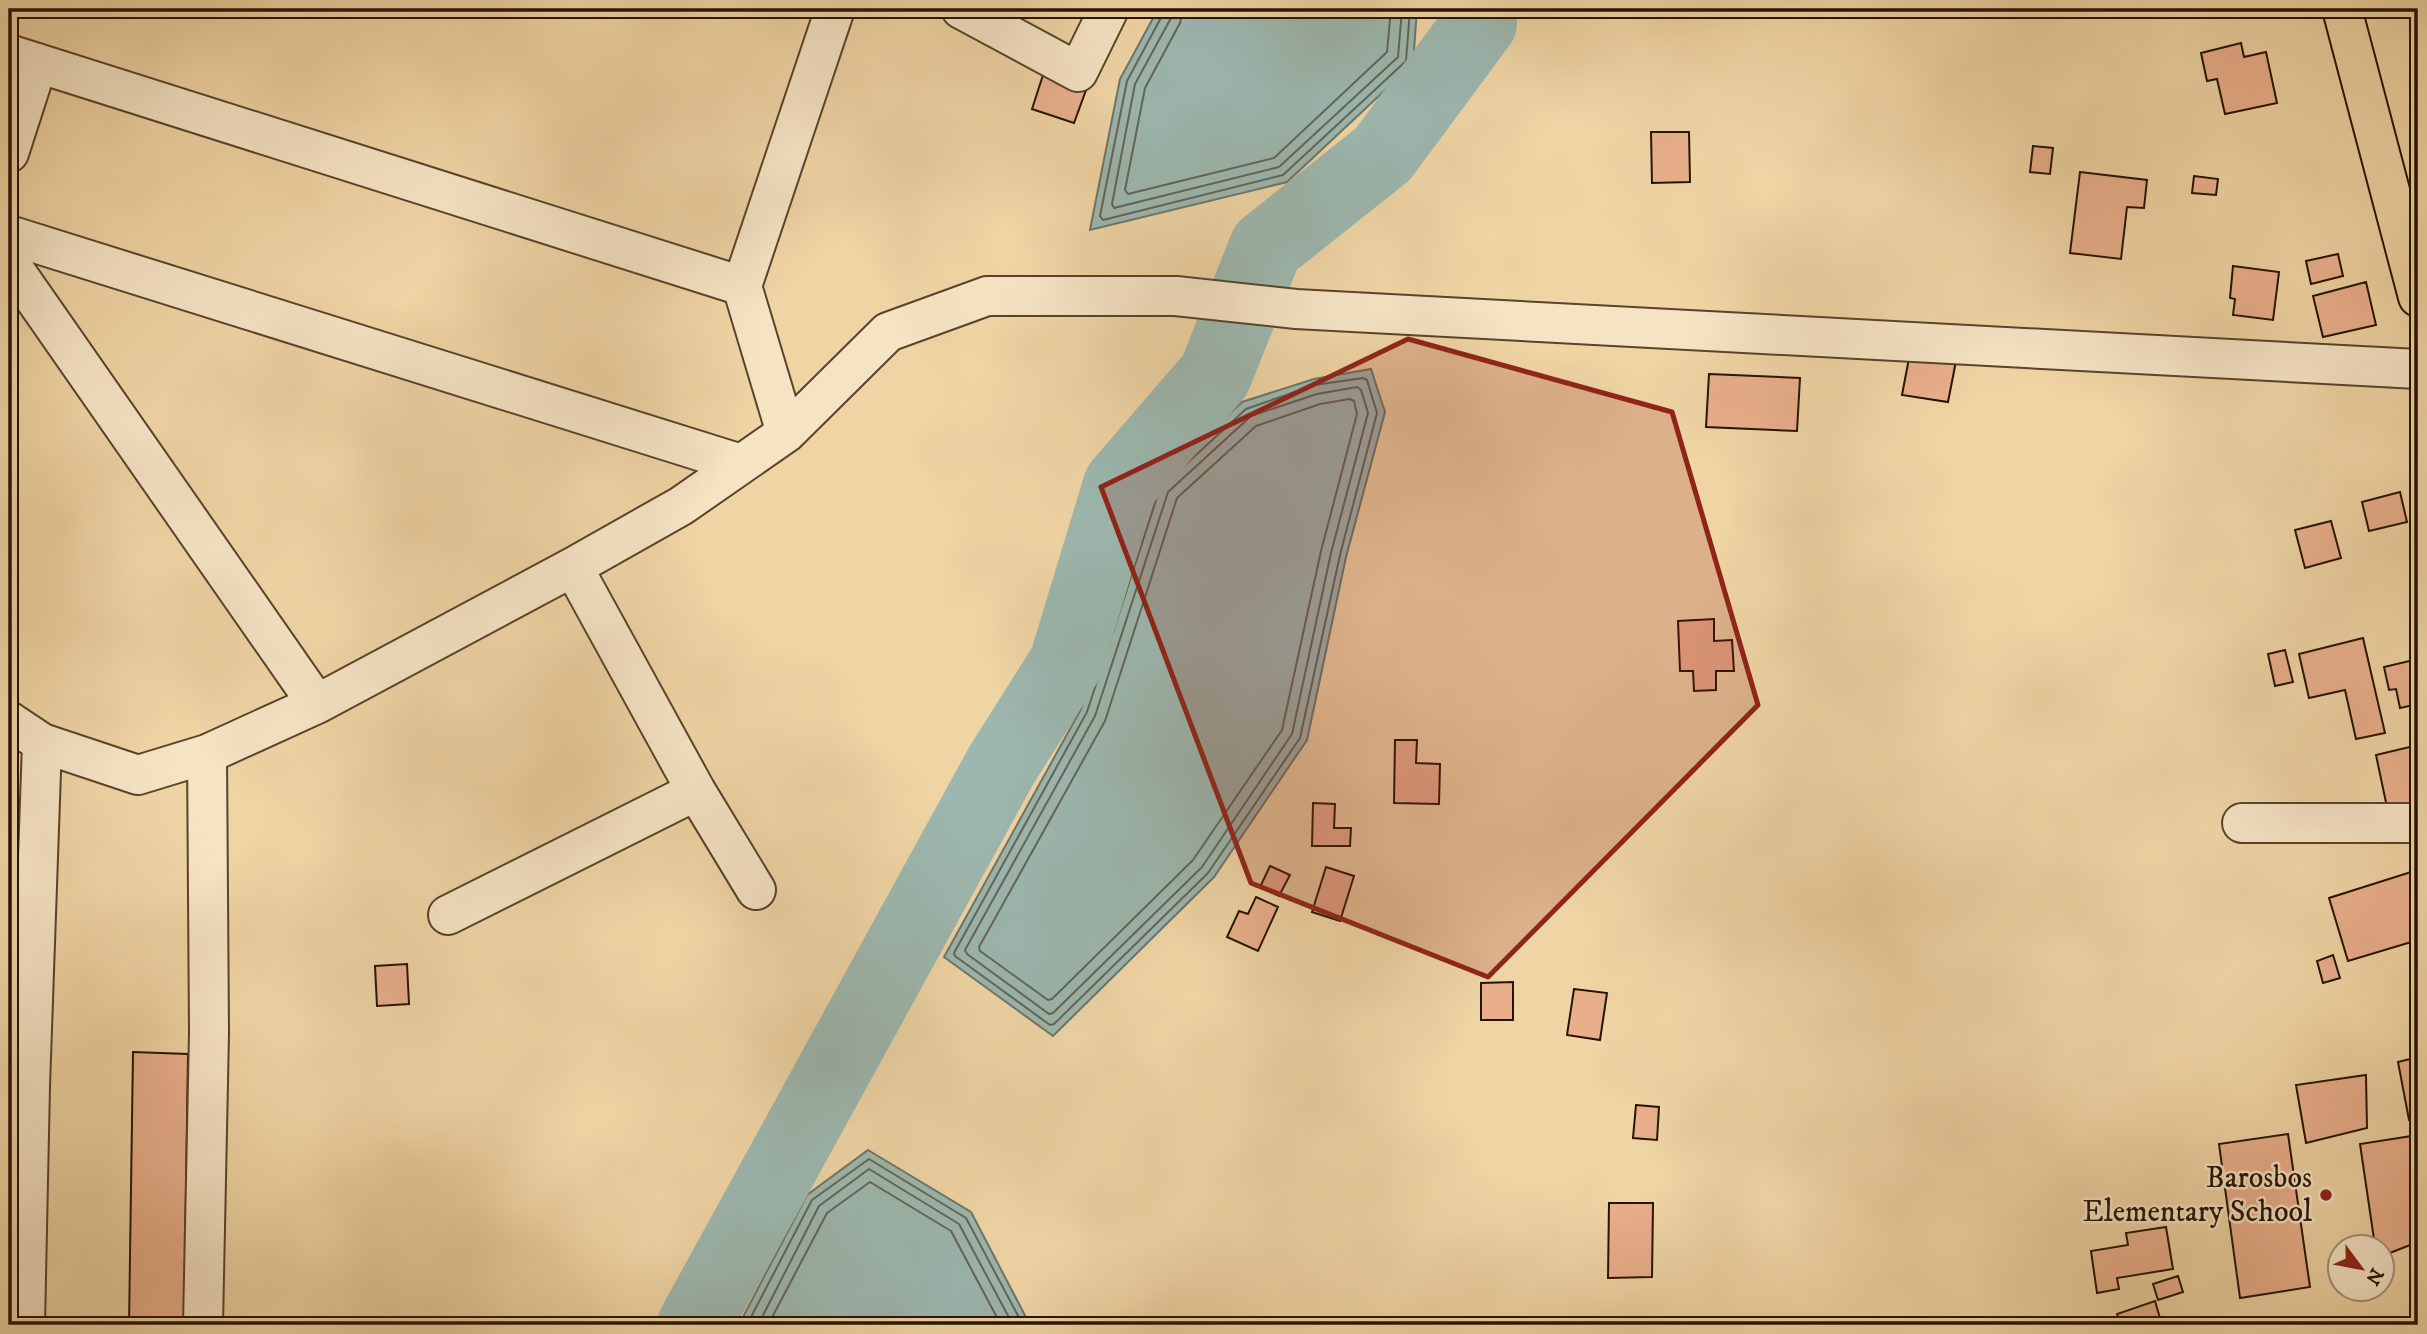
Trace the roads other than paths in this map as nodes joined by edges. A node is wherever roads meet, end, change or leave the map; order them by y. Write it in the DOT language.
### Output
graph roads {
  1 [pos="835,9"];
  2 [pos="961,9"];
  3 [pos="1109,9"];
  4 [pos="2342,9"];
  5 [pos="23,59"];
  6 [pos="9,153"];
  7 [pos="9,235"];
  8 [pos="9,262"];
  9 [pos="742,286"];
  10 [pos="2418,297"];
  11 [pos="2418,369"];
  12 [pos="786,433"];
  13 [pos="741,464"];
  14 [pos="573,567"];
  15 [pos="317,704"];
  16 [pos="9,721"];
  17 [pos="42,743"];
  18 [pos="207,754"];
  19 [pos="696,791"];
  20 [pos="2242,823"];
  21 [pos="2418,823"];
  22 [pos="756,890"];
  23 [pos="448,915"];
  24 [pos="19,1087"];
  25 [pos="18,1254"];
  26 [pos="25,1325"];
  27 [pos="203,1325"];
  1 -- 9 [label="street"];
  2 -- 3 [label="street"];
  4 -- 10 [label="main road"];
  5 -- 6 [label="street"];
  5 -- 9 [label="street"];
  7 -- 13 [label="street"];
  8 -- 15 [label="street"];
  9 -- 12 [label="street"];
  11 -- 12 [label="street"];
  12 -- 13 [label="street"];
  13 -- 14 [label="street"];
  14 -- 15 [label="street"];
  14 -- 19 [label="street"];
  15 -- 18 [label="street"];
  16 -- 17 [label="street"];
  17 -- 18 [label="street"];
  17 -- 24 [label="street"];
  18 -- 27 [label="street"];
  19 -- 22 [label="street"];
  19 -- 23 [label="street"];
  20 -- 21 [label="street"];
  24 -- 25 [label="street"];
  25 -- 26 [label="street"];
}
